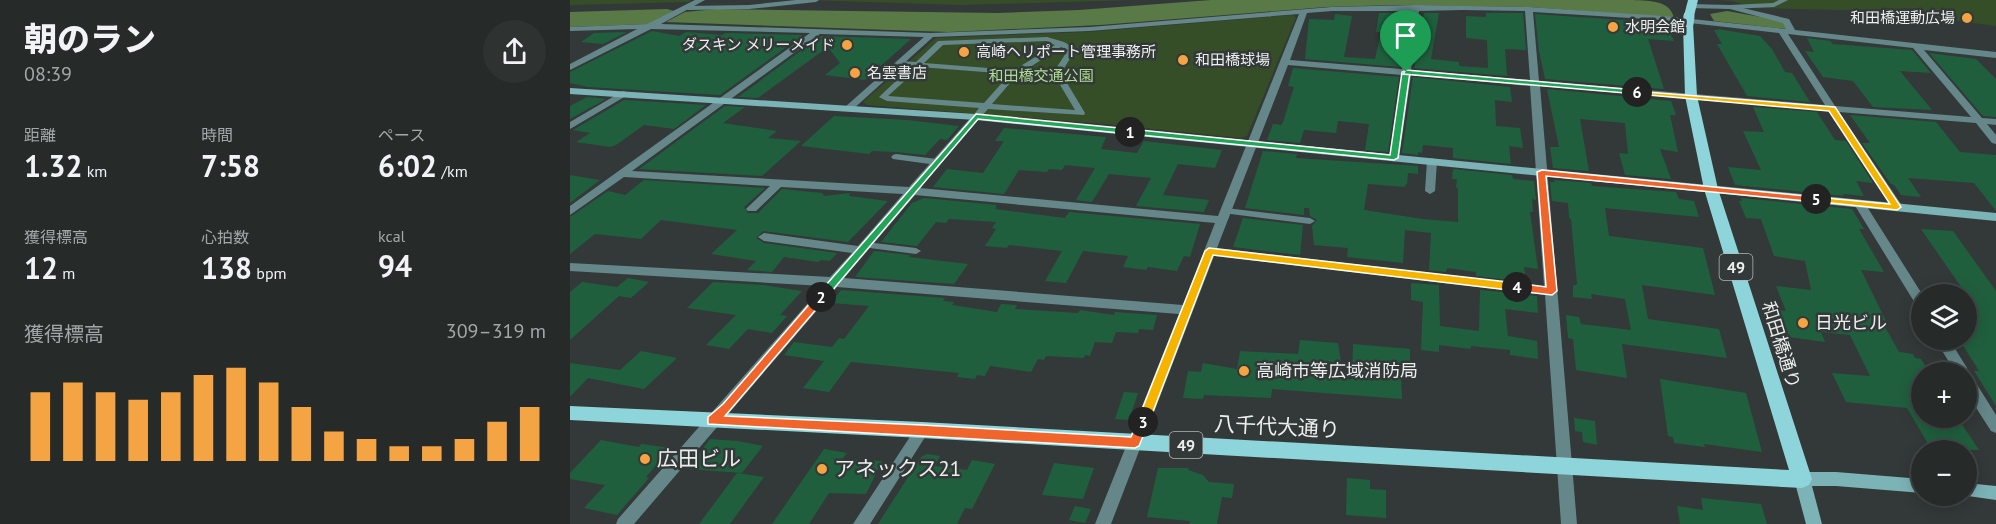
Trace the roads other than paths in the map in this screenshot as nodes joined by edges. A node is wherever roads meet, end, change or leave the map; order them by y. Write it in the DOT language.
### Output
graph roads {
  1 [pos="816,0"];
  2 [pos="1785,0"];
  3 [pos="695,4"];
  4 [pos="1416,7"];
  5 [pos="1730,8"];
  6 [pos="1529,9"];
  7 [pos="1690,9"];
  8 [pos="1304,12"];
  9 [pos="828,22"];
  10 [pos="651,26"];
  11 [pos="570,29"];
  12 [pos="820,30"];
  13 [pos="1782,32"];
  14 [pos="931,35"];
  15 [pos="1061,44"];
  16 [pos="1916,46"];
  17 [pos="1996,55"];
  18 [pos="1283,62"];
  19 [pos="900,63"];
  20 [pos="916,64"];
  21 [pos="570,67"];
  22 [pos="1015,72"];
  23 [pos="1406,72"];
  24 [pos="1058,76"];
  25 [pos="1535,83"];
  26 [pos="570,91"];
  27 [pos="624,94"];
  28 [pos="1691,96"];
  29 [pos="724,101"];
  30 [pos="985,105"];
  31 [pos="1832,108"];
  32 [pos="848,109"];
  33 [pos="976,117"];
  34 [pos="1978,120"];
  35 [pos="1996,122"];
  36 [pos="570,126"];
  37 [pos="1996,141"];
  38 [pos="1252,144"];
  39 [pos="897,157"];
  40 [pos="1394,158"];
  41 [pos="1432,161"];
  42 [pos="937,162"];
  43 [pos="1542,172"];
  44 [pos="621,174"];
  45 [pos="778,184"];
  46 [pos="1711,189"];
  47 [pos="912,191"];
  48 [pos="1430,191"];
  49 [pos="1860,204"];
  50 [pos="1897,207"];
  51 [pos="752,209"];
  52 [pos="570,211"];
  53 [pos="1224,216"];
  54 [pos="1996,217"];
  55 [pos="1310,221"];
  56 [pos="764,237"];
  57 [pos="863,248"];
  58 [pos="916,251"];
  59 [pos="1209,251"];
  60 [pos="570,267"];
  61 [pos="834,282"];
  62 [pos="1911,287"];
  63 [pos="1552,291"];
  64 [pos="1187,310"];
  65 [pos="1977,397"];
  66 [pos="570,413"];
  67 [pos="713,421"];
  68 [pos="1996,427"];
  69 [pos="922,430"];
  70 [pos="1135,443"];
  71 [pos="1563,464"];
  72 [pos="1802,479"];
  73 [pos="1911,485"];
  74 [pos="1977,491"];
  75 [pos="1996,493"];
  76 [pos="624,524"];
  77 [pos="861,524"];
  78 [pos="1103,524"];
  79 [pos="1569,524"];
  80 [pos="1814,524"];
  1 -- 3 [label="lane"];
  2 -- 5 [label="lane"];
  3 -- 10 [label="street"];
  4 -- 6 [label="street"];
  4 -- 8 [label="street"];
  4 -- 23 [label="street"];
  5 -- 7 [label="street"];
  5 -- 13 [label="street"];
  6 -- 13 [label="street"];
  6 -- 25 [label="street"];
  7 -- 28 [label="main road, 和田橋通り / 49"];
  8 -- 14 [label="street"];
  8 -- 18 [label="street"];
  9 -- 12 [label="street"];
  10 -- 11 [label="street"];
  10 -- 12 [label="street"];
  10 -- 21 [label="street"];
  12 -- 14 [label="street"];
  12 -- 29 [label="street"];
  13 -- 16 [label="street"];
  13 -- 31 [label="street"];
  14 -- 19 [label="street"];
  15 -- 20 [label="lane"];
  15 -- 22 [label="lane"];
  15 -- 24 [label="lane"];
  16 -- 17 [label="street"];
  16 -- 34 [label="street"];
  18 -- 23 [label="street"];
  18 -- 38 [label="street"];
  19 -- 20 [label="lane"];
  19 -- 32 [label="street"];
  20 -- 22 [label="lane"];
  20 -- 30 [label="lane"];
  22 -- 24 [label="lane"];
  22 -- 30 [label="lane"];
  23 -- 25 [label="street"];
  23 -- 40 [label="street"];
  24 -- 30 [label="lane"];
  25 -- 28 [label="street"];
  25 -- 43 [label="street"];
  26 -- 27 [label="street"];
  27 -- 29 [label="street"];
  27 -- 36 [label="street"];
  28 -- 31 [label="street"];
  28 -- 46 [label="main road, 和田橋通り / 49"];
  29 -- 32 [label="street"];
  29 -- 44 [label="street"];
  30 -- 33 [label="lane"];
  31 -- 34 [label="street"];
  31 -- 50 [label="street"];
  32 -- 33 [label="street"];
  33 -- 38 [label="street"];
  33 -- 42 [label="street"];
  34 -- 35 [label="street"];
  34 -- 37 [label="street"];
  38 -- 40 [label="street"];
  38 -- 53 [label="street"];
  39 -- 42 [label="lane"];
  40 -- 41 [label="street"];
  41 -- 43 [label="street"];
  41 -- 48 [label="lane"];
  42 -- 47 [label="street"];
  43 -- 46 [label="street"];
  43 -- 63 [label="street"];
  44 -- 45 [label="street"];
  44 -- 52 [label="street"];
  45 -- 47 [label="street"];
  45 -- 51 [label="street"];
  46 -- 49 [label="street"];
  46 -- 72 [label="main road, 和田橋通り / 49"];
  47 -- 53 [label="street"];
  47 -- 57 [label="street"];
  49 -- 50 [label="street"];
  49 -- 62 [label="street"];
  50 -- 54 [label="street"];
  53 -- 55 [label="lane"];
  53 -- 59 [label="street"];
  56 -- 57 [label="street"];
  57 -- 58 [label="lane"];
  57 -- 61 [label="street"];
  59 -- 63 [label="street"];
  59 -- 64 [label="street"];
  60 -- 61 [label="street"];
  61 -- 64 [label="street"];
  61 -- 67 [label="street"];
  63 -- 71 [label="street"];
  64 -- 70 [label="street"];
  65 -- 68 [label="street"];
  66 -- 67 [label="main road, 八千代大通り / 49"];
  67 -- 69 [label="main road, 八千代大通り / 49"];
  67 -- 76 [label="street"];
  69 -- 70 [label="main road, 八千代大通り / 49"];
  69 -- 77 [label="street"];
  70 -- 71 [label="main road, 八千代大通り / 49"];
  70 -- 78 [label="street"];
  71 -- 72 [label="main road, 八千代大通り / 49"];
  71 -- 79 [label="street"];
  72 -- 73 [label="street"];
  72 -- 80 [label="street, 和田橋通り"];
  74 -- 75 [label="street"];
}
